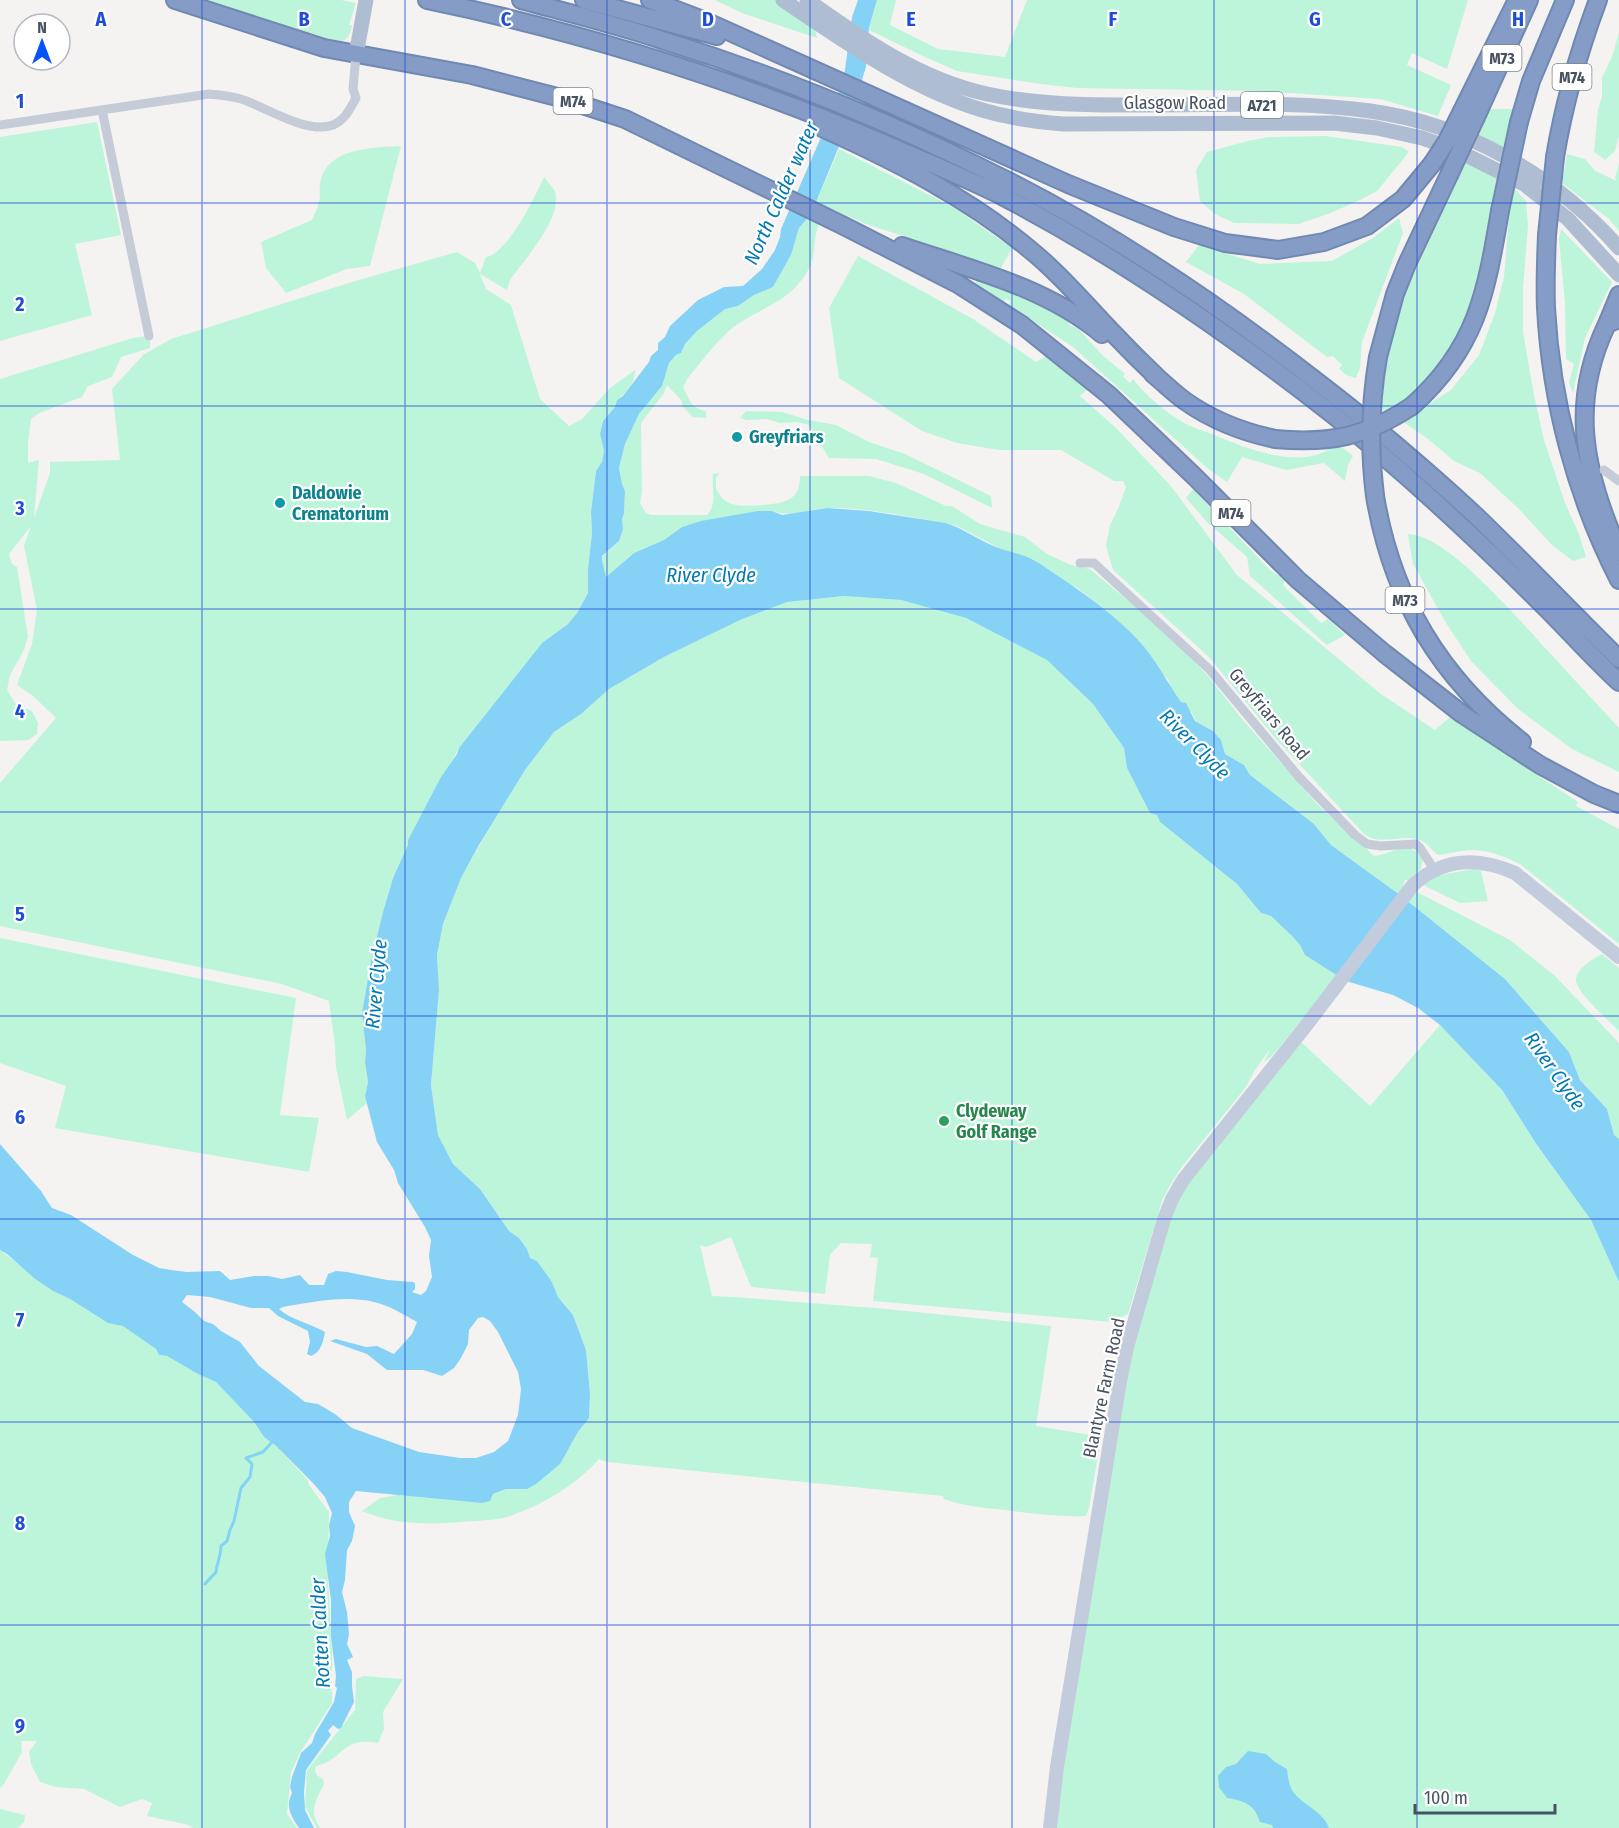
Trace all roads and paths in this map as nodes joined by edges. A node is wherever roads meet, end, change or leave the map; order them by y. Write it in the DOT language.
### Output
graph roads {
  1 [pos="175,0"];
  2 [pos="427,0"];
  3 [pos="521,0"];
  4 [pos="584,0"];
  5 [pos="650,0"];
  6 [pos="783,0"];
  7 [pos="807,0"];
  8 [pos="1517,0"];
  9 [pos="1529,0"];
  10 [pos="1565,0"];
  11 [pos="1598,0"];
  12 [pos="364,7"];
  13 [pos="842,32"];
  14 [pos="875,53"];
  15 [pos="356,55"];
  16 [pos="782,56"];
  17 [pos="102,110"];
  18 [pos="1469,114"];
  19 [pos="0,125"];
  20 [pos="845,133"];
  21 [pos="1583,212"];
  22 [pos="842,225"];
  23 [pos="1619,248"];
  24 [pos="1619,257"];
  25 [pos="1619,275"];
  26 [pos="1619,295"];
  27 [pos="1613,322"];
  28 [pos="149,336"];
  29 [pos="1160,380"];
  30 [pos="1561,412"];
  31 [pos="1604,470"];
  32 [pos="1619,481"];
  33 [pos="1619,552"];
  34 [pos="1080,563"];
  35 [pos="1619,568"];
  36 [pos="1619,580"];
  37 [pos="1619,659"];
  38 [pos="1619,682"];
  39 [pos="1619,803"];
  40 [pos="1434,869"];
  41 [pos="1619,957"];
  42 [pos="1050,1828"];
  1 -- 15 [label="highway, M74"];
  2 -- 20 [label="highway, M74"];
  3 -- 37 [label="highway"];
  4 -- 16 [label="highway"];
  5 -- 16 [label="highway"];
  6 -- 13 [label="main road, A721"];
  7 -- 13 [label="main road, A721"];
  8 -- 18 [label="highway, M73"];
  9 -- 18 [label="highway, M73"];
  10 -- 29 [label="highway, M74, bridge"];
  11 -- 30 [label="highway, M74, bridge"];
  12 -- 15 [label="main road"];
  13 -- 14 [label="main road, A721"];
  14 -- 21 [label="main road, Glasgow Road / A721"];
  14 -- 25 [label="main road, Glasgow Road / A721"];
  15 -- 17 [label="street"];
  15 -- 22 [label="highway, M74"];
  16 -- 18 [label="highway, M73, bridge"];
  17 -- 19 [label="street"];
  17 -- 28 [label="street"];
  18 -- 39 [label="highway, M73, bridge"];
  20 -- 29 [label="highway, M74"];
  20 -- 38 [label="highway, M74"];
  21 -- 23 [label="main road, Glasgow Road / A721"];
  21 -- 24 [label="main road"];
  22 -- 29 [label="highway, M74"];
  22 -- 39 [label="highway, M74"];
  26 -- 27 [label="highway"];
  27 -- 33 [label="highway"];
  30 -- 35 [label="highway, M74"];
  30 -- 36 [label="highway, M74"];
  31 -- 32 [label="street"];
  34 -- 40 [label="street, Greyfriars Road"];
  40 -- 41 [label="main road"];
  40 -- 42 [label="main road, Blantyre Farm Road"];
}
